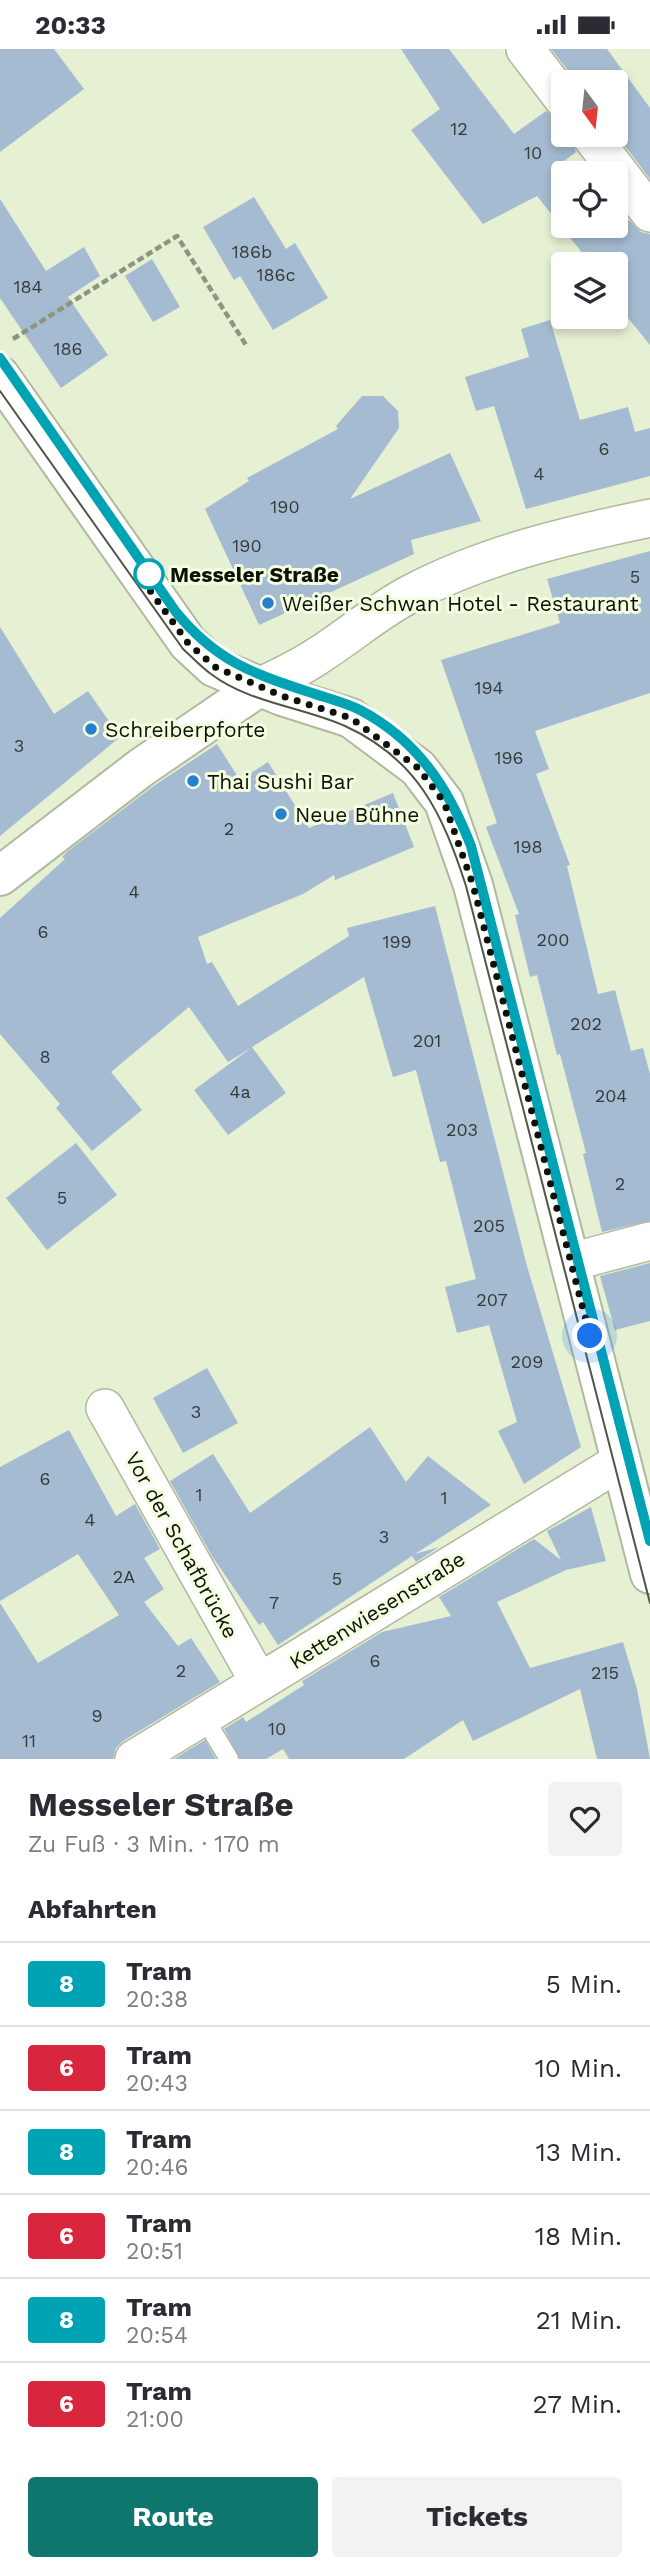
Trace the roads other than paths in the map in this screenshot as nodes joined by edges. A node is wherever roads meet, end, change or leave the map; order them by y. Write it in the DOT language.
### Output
graph roads {
  1 [pos="525,49"];
  2 [pos="551,83"];
  3 [pos="599,147"];
  4 [pos="650,213"];
  5 [pos="5,359"];
  6 [pos="650,518"];
  7 [pos="259,687"];
  8 [pos="0,876"];
  9 [pos="650,1241"];
  10 [pos="571,1262"];
  11 [pos="105,1408"];
  12 [pos="621,1461"];
  13 [pos="650,1574"];
  14 [pos="259,1682"];
  15 [pos="204,1716"];
  16 [pos="134,1759"];
  17 [pos="229,1759"];
  1 -- 2 [label="street"];
  3 -- 4 [label="street"];
  5 -- 7 [label="street"];
  6 -- 7 [label="street"];
  7 -- 8 [label="street"];
  7 -- 10 [label="street"];
  9 -- 10 [label="street"];
  10 -- 12 [label="street"];
  11 -- 14 [label="street, Vor der Schafbrücke"];
  12 -- 13 [label="street"];
  12 -- 14 [label="street, Kettenwiesenstraße"];
  14 -- 15 [label="street, Kettenwiesenstraße"];
  15 -- 16 [label="street, Kettenwiesenstraße"];
  15 -- 17 [label="lane"];
}
